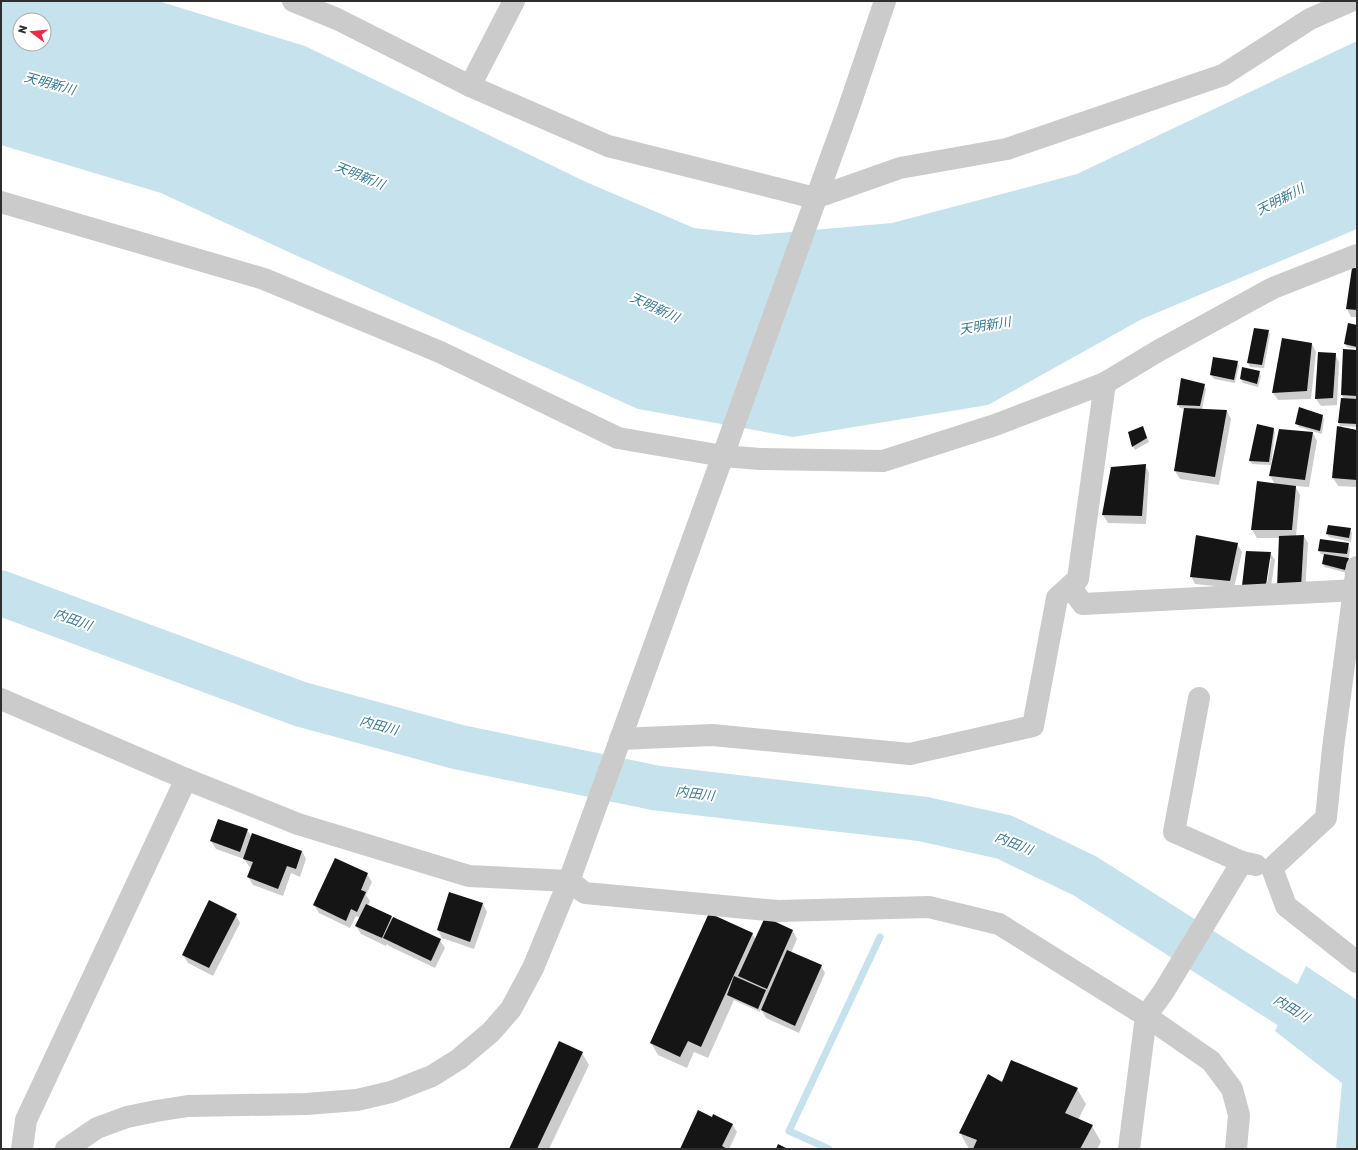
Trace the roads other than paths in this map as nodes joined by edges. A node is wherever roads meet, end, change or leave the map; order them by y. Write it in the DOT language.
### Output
graph roads {
  1 [pos="293,1"];
  2 [pos="514,1"];
  3 [pos="885,1"];
  4 [pos="1352,1"];
  5 [pos="470,86"];
  6 [pos="815,198"];
  7 [pos="1,202"];
  8 [pos="1357,255"];
  9 [pos="1105,382"];
  10 [pos="723,456"];
  11 [pos="1357,567"];
  12 [pos="1070,587"];
  13 [pos="1356,591"];
  14 [pos="1200,698"];
  15 [pos="1,699"];
  16 [pos="620,739"];
  17 [pos="186,779"];
  18 [pos="1242,862"];
  19 [pos="1272,868"];
  20 [pos="569,881"];
  21 [pos="1357,962"];
  22 [pos="1146,1016"];
  23 [pos="22,1149"];
  24 [pos="66,1149"];
  25 [pos="1129,1149"];
  26 [pos="1236,1149"];
  1 -- 5 [label="street"];
  2 -- 5 [label="street"];
  3 -- 6 [label="street"];
  4 -- 6 [label="street"];
  5 -- 6 [label="street"];
  6 -- 10 [label="street"];
  7 -- 10 [label="street"];
  8 -- 9 [label="street"];
  9 -- 10 [label="street"];
  9 -- 12 [label="street"];
  10 -- 16 [label="street"];
  11 -- 13 [label="street"];
  12 -- 13 [label="street"];
  12 -- 16 [label="street"];
  13 -- 19 [label="street"];
  14 -- 18 [label="street"];
  15 -- 17 [label="street"];
  16 -- 20 [label="street"];
  17 -- 20 [label="street"];
  17 -- 23 [label="street"];
  18 -- 19 [label="street"];
  18 -- 22 [label="street"];
  19 -- 21 [label="street"];
  20 -- 22 [label="street"];
  20 -- 24 [label="street"];
  22 -- 25 [label="street"];
  22 -- 26 [label="street"];
}
